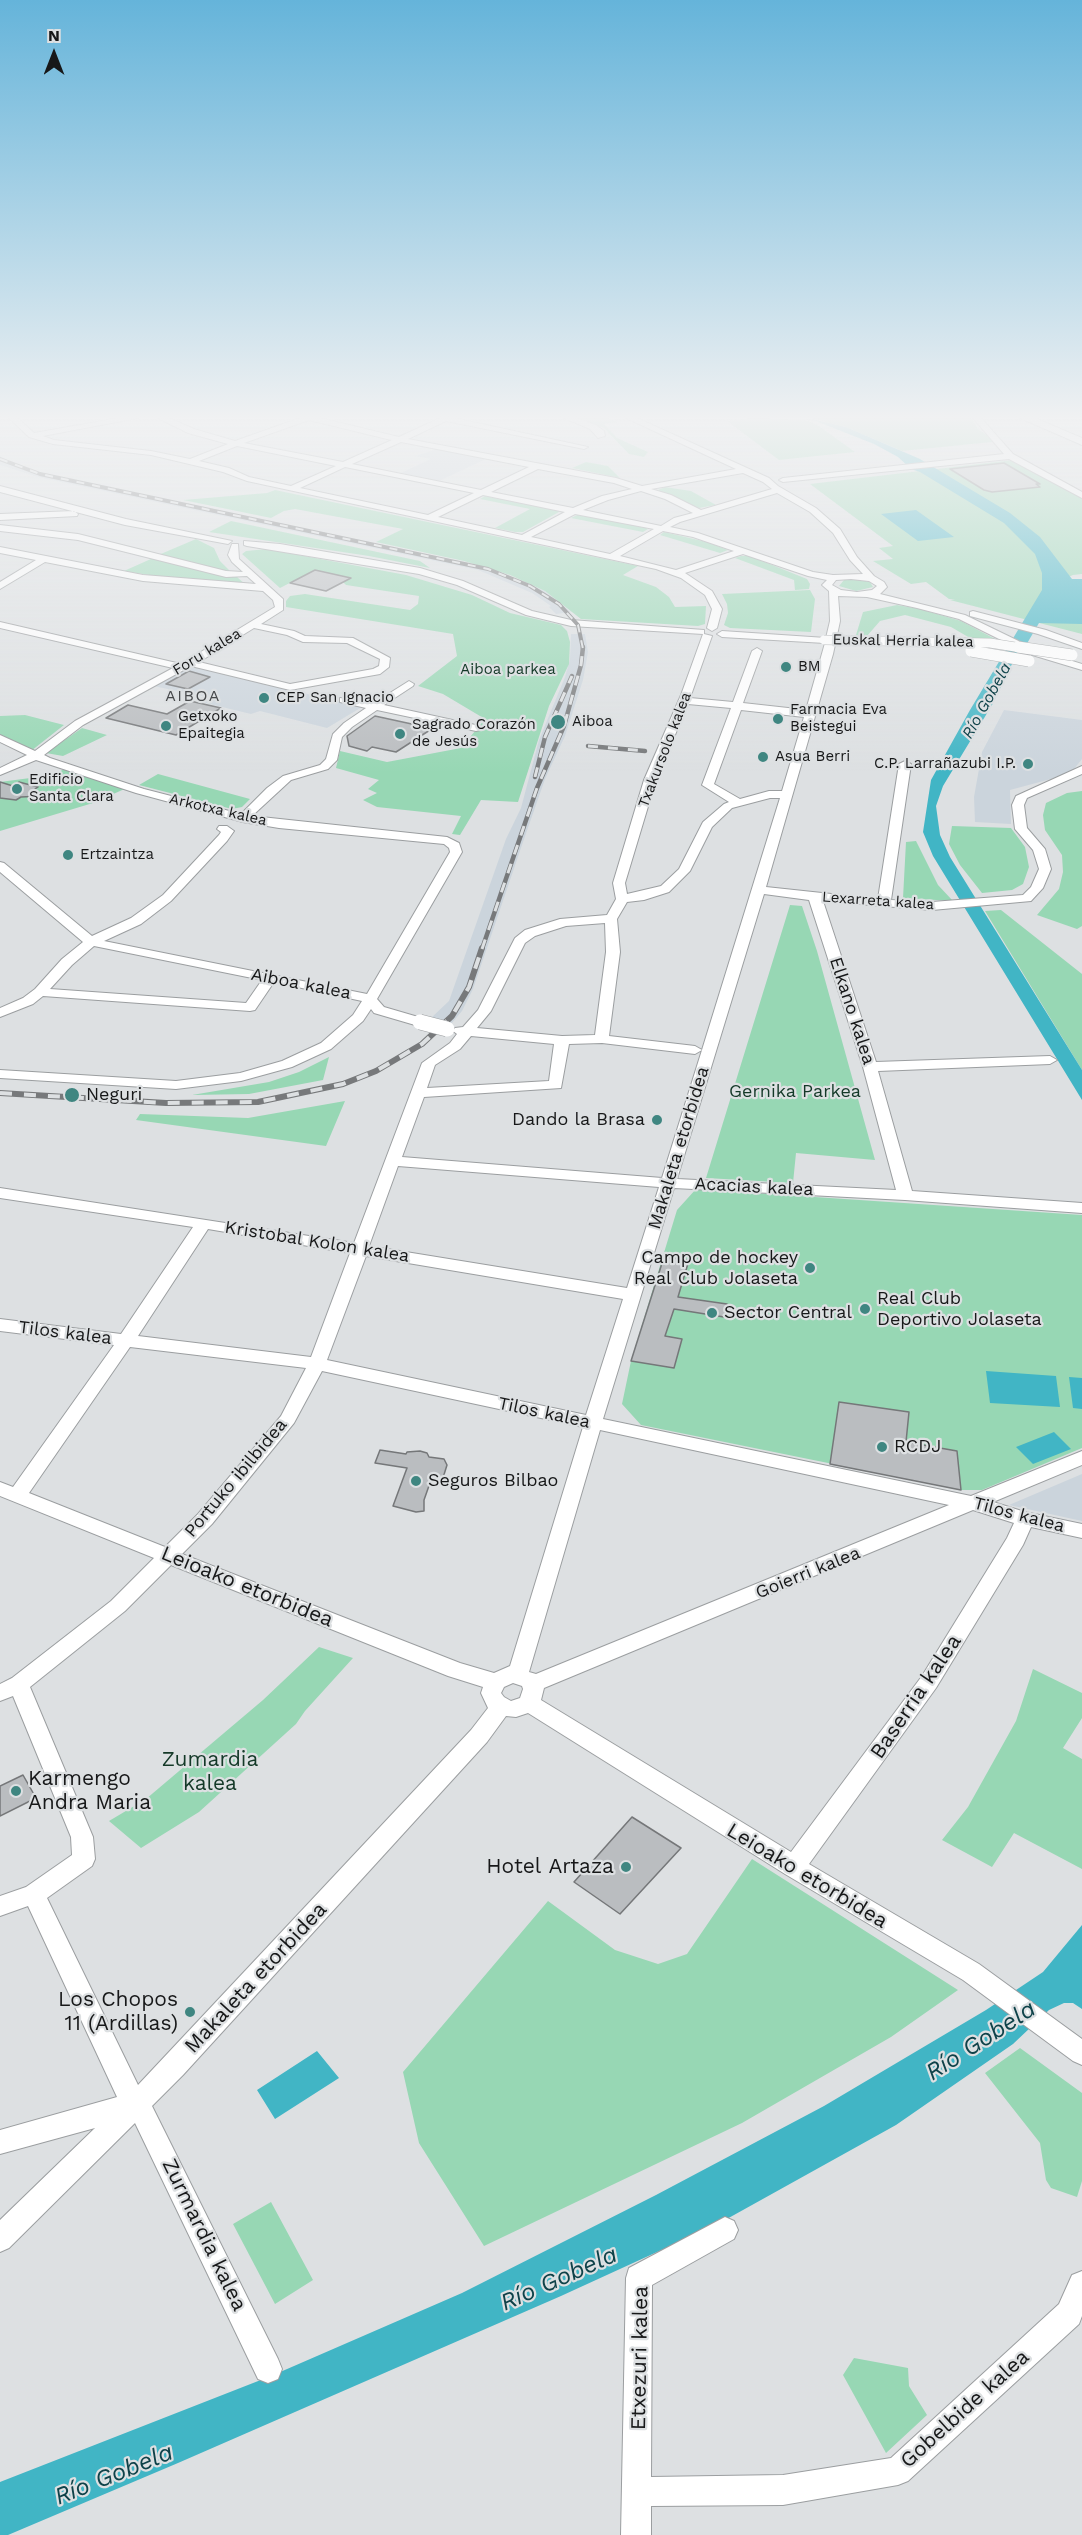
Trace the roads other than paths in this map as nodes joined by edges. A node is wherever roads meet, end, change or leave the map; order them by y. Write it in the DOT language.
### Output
graph roads {
  1 [pos="72,536"];
  2 [pos="192,536"];
  3 [pos="515,536"];
  4 [pos="526,536"];
  5 [pos="646,536"];
  6 [pos="695,536"];
  7 [pos="839,536"];
  8 [pos="523,538"];
  9 [pos="844,542"];
  10 [pos="231,544"];
  11 [pos="0,550"];
  12 [pos="744,550"];
  13 [pos="613,556"];
  14 [pos="43,559"];
  15 [pos="676,573"];
  16 [pos="251,576"];
  17 [pos="871,578"];
  18 [pos="833,582"];
  19 [pos="886,584"];
  20 [pos="0,586"];
  21 [pos="265,588"];
  22 [pos="900,590"];
  23 [pos="866,595"];
  24 [pos="920,599"];
  25 [pos="835,621"];
  26 [pos="0,625"];
  27 [pos="253,625"];
  28 [pos="706,632"];
  29 [pos="824,640"];
  30 [pos="1082,646"];
  31 [pos="757,651"];
  32 [pos="1031,657"];
  33 [pos="1077,657"];
  34 [pos="186,665"];
  35 [pos="1082,667"];
  36 [pos="1082,676"];
  37 [pos="410,684"];
  38 [pos="344,699"];
  39 [pos="684,700"];
  40 [pos="735,706"];
  41 [pos="376,707"];
  42 [pos="810,714"];
  43 [pos="476,728"];
  44 [pos="0,738"];
  45 [pos="35,756"];
  46 [pos="905,764"];
  47 [pos="1082,769"];
  48 [pos="0,772"];
  49 [pos="790,780"];
  50 [pos="753,798"];
  51 [pos="737,802"];
  52 [pos="784,802"];
  53 [pos="243,818"];
  54 [pos="223,829"];
  55 [pos="0,866"];
  56 [pos="6,878"];
  57 [pos="759,890"];
  58 [pos="815,897"];
  59 [pos="622,899"];
  60 [pos="884,903"];
  61 [pos="611,919"];
  62 [pos="91,942"];
  63 [pos="270,978"];
  64 [pos="40,992"];
  65 [pos="370,999"];
  66 [pos="3,1008"];
  67 [pos="466,1032"];
  68 [pos="602,1039"];
  69 [pos="562,1040"];
  70 [pos="695,1050"];
  71 [pos="1050,1060"];
  72 [pos="870,1067"];
  73 [pos="0,1074"];
  74 [pos="419,1093"];
  75 [pos="391,1161"];
  76 [pos="668,1184"];
  77 [pos="0,1193"];
  78 [pos="905,1195"];
  79 [pos="1082,1208"];
  80 [pos="203,1224"];
  81 [pos="362,1249"];
  82 [pos="634,1295"];
  83 [pos="0,1325"];
  84 [pos="126,1340"];
  85 [pos="317,1364"];
  86 [pos="593,1423"];
  87 [pos="1082,1458"];
  88 [pos="9,1492"];
  89 [pos="976,1504"];
  90 [pos="1025,1519"];
  91 [pos="1082,1531"];
  92 [pos="169,1556"];
  93 [pos="495,1682"];
  94 [pos="527,1687"];
  95 [pos="10,1688"];
  96 [pos="502,1706"];
  97 [pos="793,1867"];
  98 [pos="34,1894"];
  99 [pos="0,1906"];
  100 [pos="1082,2053"];
  101 [pos="134,2104"];
  102 [pos="0,2142"];
  103 [pos="725,2230"];
  104 [pos="0,2239"];
  105 [pos="1082,2285"];
  106 [pos="268,2369"];
  107 [pos="638,2492"];
  108 [pos="636,2535"];
  1 -- 16 [label="street"];
  2 -- 10 [label="street"];
  3 -- 8 [label="street"];
  4 -- 8 [label="street"];
  5 -- 13 [label="street"];
  6 -- 12 [label="street"];
  7 -- 9 [label="street"];
  8 -- 13 [label="street"];
  9 -- 17 [label="street"];
  9 -- 18 [label="street, Makaleta etorbidea"];
  9 -- 19 [label="street"];
  10 -- 16 [label="street, Foru kalea"];
  10 -- 28 [label="street"];
  11 -- 14 [label="street"];
  12 -- 15 [label="street"];
  12 -- 18 [label="street"];
  13 -- 15 [label="street"];
  14 -- 20 [label="street"];
  14 -- 21 [label="street"];
  15 -- 28 [label="street, Txakursolo kalea"];
  16 -- 21 [label="street, Foru kalea"];
  17 -- 18 [label="street"];
  17 -- 19 [label="street"];
  18 -- 23 [label="street"];
  18 -- 25 [label="street, Makaleta etorbidea"];
  19 -- 23 [label="street"];
  19 -- 24 [label="street"];
  21 -- 27 [label="street, Foru kalea"];
  22 -- 24 [label="street"];
  23 -- 25 [label="street"];
  23 -- 32 [label="street, bridge"];
  24 -- 30 [label="street"];
  25 -- 42 [label="street, Makaleta etorbidea"];
  26 -- 34 [label="street"];
  27 -- 34 [label="street, Foru kalea"];
  27 -- 34 [label="street"];
  28 -- 29 [label="street, Euskal Herria kalea"];
  28 -- 39 [label="street, Txakursolo kalea"];
  29 -- 32 [label="street, bridge"];
  29 -- 33 [label="street, Euskal Herria kalea, bridge"];
  31 -- 40 [label="street"];
  32 -- 35 [label="street"];
  32 -- 36 [label="street"];
  34 -- 45 [label="street, Foru kalea"];
  37 -- 41 [label="street"];
  38 -- 41 [label="street"];
  39 -- 40 [label="street"];
  39 -- 59 [label="street, Txakursolo kalea"];
  40 -- 42 [label="street"];
  40 -- 51 [label="street"];
  41 -- 43 [label="street"];
  41 -- 53 [label="street"];
  42 -- 49 [label="street, Makaleta etorbidea"];
  44 -- 45 [label="street, Arkotxa kalea"];
  45 -- 48 [label="street, Foru kalea"];
  45 -- 53 [label="street, Arkotxa kalea"];
  46 -- 60 [label="street"];
  47 -- 60 [label="street, Lexarreta kalea"];
  49 -- 50 [label="street"];
  49 -- 52 [label="street, Makaleta etorbidea"];
  50 -- 51 [label="street"];
  50 -- 52 [label="street"];
  51 -- 59 [label="street"];
  52 -- 57 [label="street, Makaleta etorbidea"];
  53 -- 65 [label="street, Arkotxa kalea"];
  54 -- 62 [label="street"];
  55 -- 56 [label="street, Aiboa kalea"];
  56 -- 62 [label="street, Aiboa kalea"];
  57 -- 58 [label="street, Lexarreta kalea"];
  57 -- 76 [label="street, Makaleta etorbidea"];
  58 -- 60 [label="street, Lexarreta kalea"];
  58 -- 72 [label="street, Elkano kalea"];
  59 -- 61 [label="street, Txakursolo kalea"];
  61 -- 67 [label="street"];
  61 -- 68 [label="street"];
  62 -- 63 [label="street, Aiboa kalea"];
  62 -- 64 [label="street"];
  63 -- 64 [label="street"];
  63 -- 65 [label="street, Aiboa kalea"];
  64 -- 66 [label="street"];
  65 -- 67 [label="street, Aiboa kalea, bridge"];
  65 -- 73 [label="street"];
  67 -- 69 [label="street, Aiboa kalea"];
  67 -- 74 [label="street"];
  68 -- 69 [label="street, Aiboa kalea"];
  68 -- 70 [label="street, Aiboa kalea"];
  69 -- 74 [label="street"];
  71 -- 72 [label="street"];
  72 -- 78 [label="street, Elkano kalea"];
  74 -- 75 [label="street, Portuko ibilbidea"];
  75 -- 76 [label="street, Acacias kalea"];
  75 -- 81 [label="street, Portuko ibilbidea"];
  76 -- 78 [label="street, Acacias kalea"];
  76 -- 82 [label="street, Makaleta etorbidea"];
  77 -- 80 [label="street, Kristobal Kolon kalea"];
  78 -- 79 [label="street, Acacias kalea"];
  80 -- 81 [label="street, Kristobal Kolon kalea"];
  80 -- 84 [label="street"];
  81 -- 82 [label="street, Kristobal Kolon kalea"];
  81 -- 85 [label="street, Portuko ibilbidea"];
  82 -- 86 [label="street, Makaleta etorbidea"];
  83 -- 84 [label="street, Tilos kalea"];
  84 -- 85 [label="street, Tilos kalea"];
  84 -- 88 [label="street"];
  85 -- 86 [label="street, Tilos kalea"];
  85 -- 92 [label="street, Portuko ibilbidea"];
  86 -- 89 [label="street, Tilos kalea"];
  86 -- 94 [label="street, Makaleta etorbidea"];
  87 -- 89 [label="street, Goierri kalea"];
  88 -- 92 [label="street, Leioako etorbidea"];
  89 -- 90 [label="street, Tilos kalea"];
  89 -- 94 [label="street, Goierri kalea"];
  90 -- 91 [label="street, Tilos kalea"];
  90 -- 97 [label="street, Baserria kalea"];
  92 -- 93 [label="street, Leioako etorbidea"];
  92 -- 95 [label="street, Portuko ibilbidea"];
  93 -- 94 [label="street"];
  93 -- 96 [label="street"];
  94 -- 96 [label="street"];
  94 -- 97 [label="street, Leioako etorbidea"];
  95 -- 98 [label="street"];
  96 -- 101 [label="street, Makaleta etorbidea"];
  97 -- 100 [label="street, Leioako etorbidea"];
  98 -- 99 [label="street"];
  98 -- 101 [label="street"];
  101 -- 102 [label="street"];
  101 -- 104 [label="street, Makaleta etorbidea"];
  101 -- 106 [label="street, Zurmardia kalea"];
  103 -- 107 [label="street, Etxezuri kalea"];
  105 -- 107 [label="street, Gobelbide kalea"];
  107 -- 108 [label="street, Etxezuri kalea"];
}
